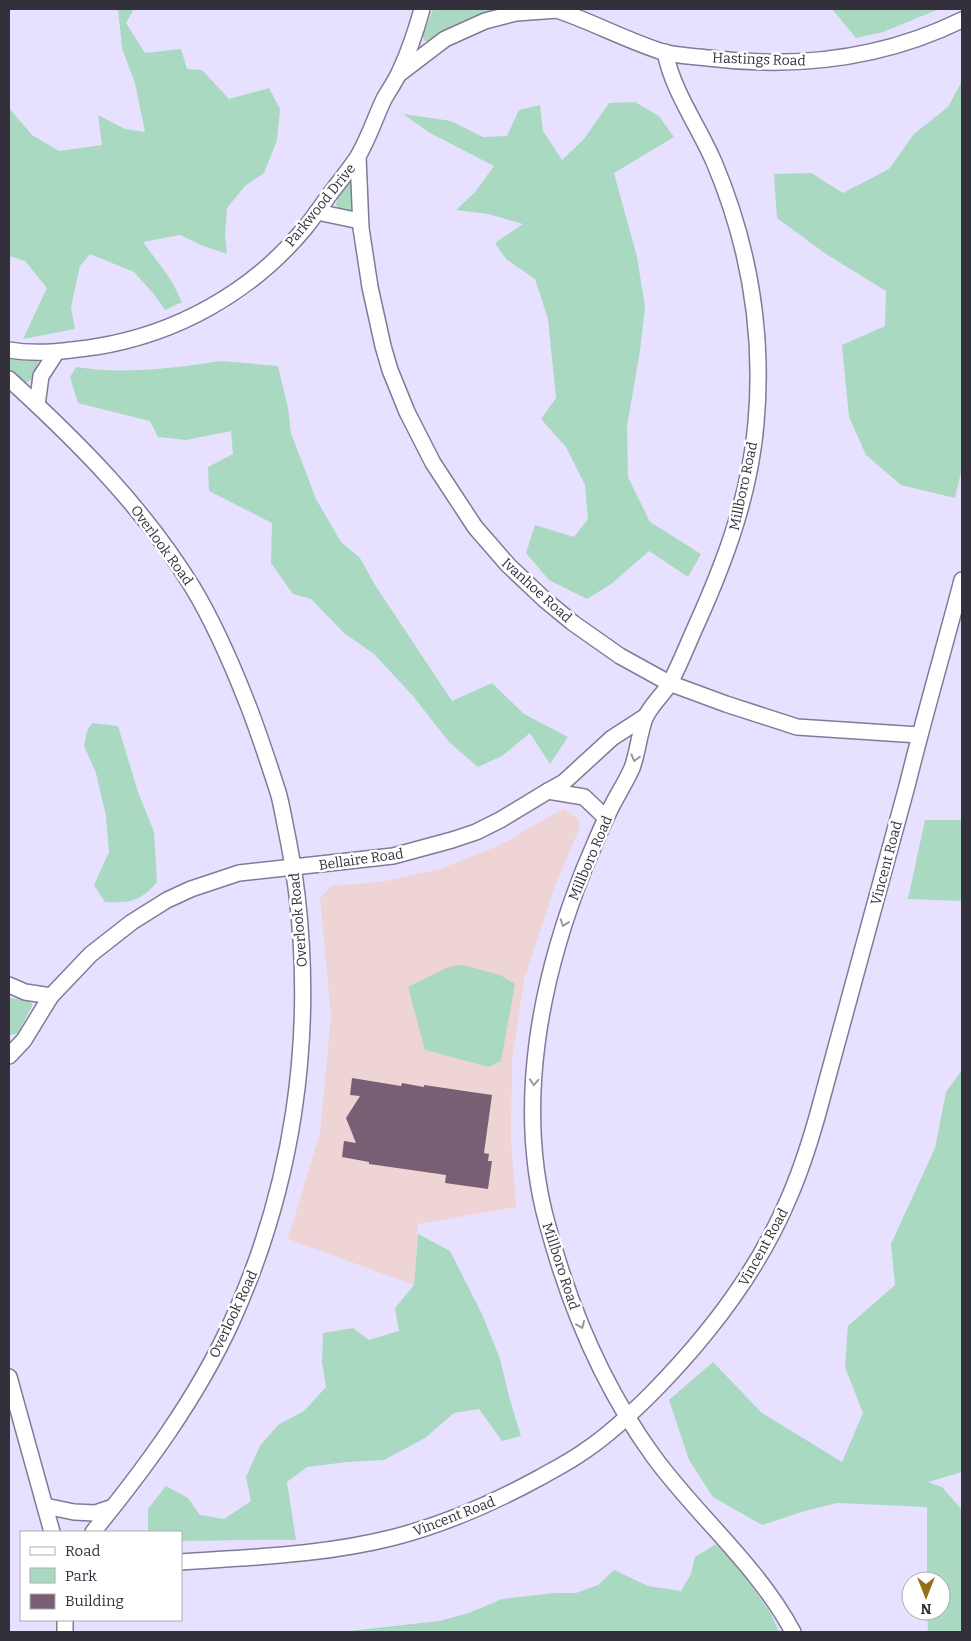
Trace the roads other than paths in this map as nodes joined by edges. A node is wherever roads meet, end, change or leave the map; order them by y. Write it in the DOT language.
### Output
graph roads {
  1 [pos="422,9"];
  2 [pos="556,10"];
  3 [pos="962,20"];
  4 [pos="665,52"];
  5 [pos="399,74"];
  6 [pos="358,157"];
  7 [pos="317,212"];
  8 [pos="360,221"];
  9 [pos="9,350"];
  10 [pos="56,353"];
  11 [pos="9,379"];
  12 [pos="37,405"];
  13 [pos="962,580"];
  14 [pos="670,683"];
  15 [pos="646,716"];
  16 [pos="919,736"];
  17 [pos="548,791"];
  18 [pos="606,818"];
  19 [pos="294,868"];
  20 [pos="9,985"];
  21 [pos="51,996"];
  22 [pos="9,1056"];
  23 [pos="9,1377"];
  24 [pos="628,1417"];
  25 [pos="45,1506"];
  26 [pos="114,1506"];
  27 [pos="52,1531"];
  28 [pos="93,1531"];
  29 [pos="182,1562"];
  30 [pos="793,1632"];
  1 -- 5 [label="street, Parkwood Drive"];
  2 -- 4 [label="street, Hastings Road"];
  2 -- 5 [label="street, Hastings Road"];
  3 -- 4 [label="street, Hastings Road"];
  4 -- 14 [label="street, Millboro Road"];
  5 -- 6 [label="street, Parkwood Drive"];
  6 -- 7 [label="street, Parkwood Drive"];
  6 -- 8 [label="street, Ivanhoe Road"];
  7 -- 8 [label="street"];
  7 -- 10 [label="street, Parkwood Drive"];
  8 -- 14 [label="street, Ivanhoe Road"];
  9 -- 10 [label="street, Parkwood Drive"];
  10 -- 12 [label="street"];
  11 -- 12 [label="street, Overlook Road"];
  12 -- 19 [label="street, Overlook Road"];
  13 -- 16 [label="street, Vincent Road"];
  14 -- 15 [label="street, Millboro Road"];
  14 -- 16 [label="street, Ivanhoe Road"];
  15 -- 17 [label="street, Bellaire Road"];
  15 -- 18 [label="street, Millboro Road, one-way"];
  16 -- 24 [label="street, Vincent Road"];
  17 -- 18 [label="street"];
  17 -- 19 [label="street, Bellaire Road"];
  18 -- 24 [label="street, Millboro Road, one-way"];
  19 -- 21 [label="street, Bellaire Road"];
  19 -- 26 [label="street, Overlook Road"];
  20 -- 21 [label="street"];
  21 -- 22 [label="street, Bellaire Road"];
  23 -- 25 [label="street"];
  24 -- 29 [label="street, Vincent Road"];
  24 -- 30 [label="street, Millboro Road"];
  25 -- 26 [label="street"];
  25 -- 27 [label="street"];
  26 -- 28 [label="street, Overlook Road"];
}
